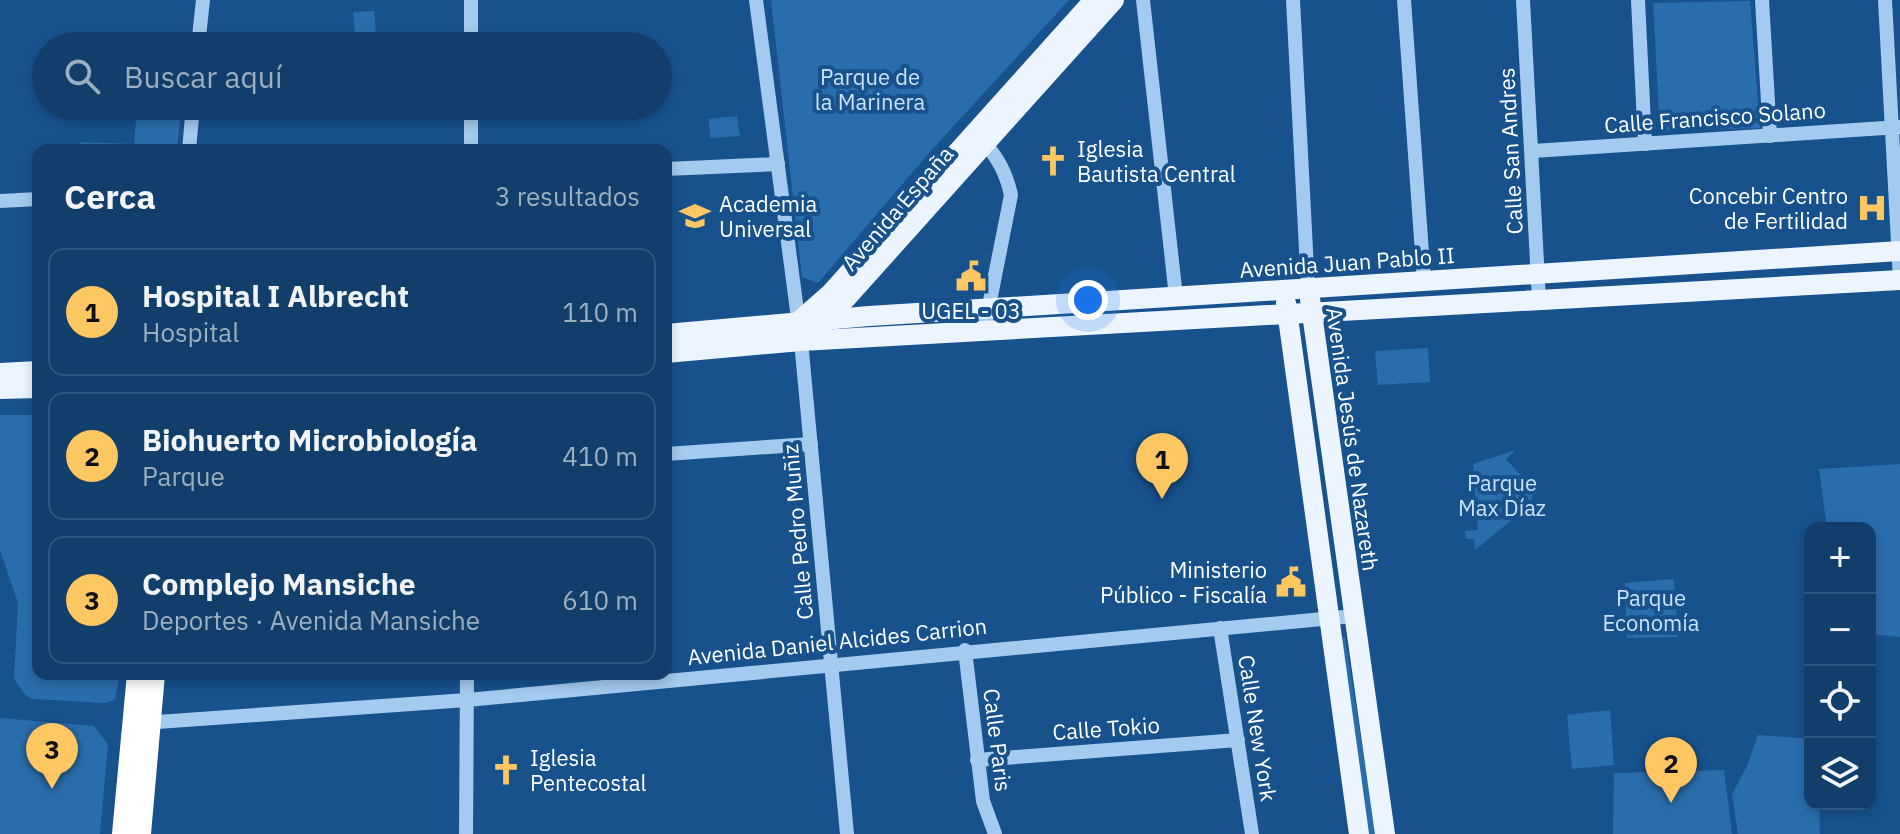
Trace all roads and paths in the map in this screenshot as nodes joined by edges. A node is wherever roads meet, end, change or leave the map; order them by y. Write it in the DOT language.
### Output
graph roads {
  1 [pos="203,0"];
  2 [pos="471,0"];
  3 [pos="756,0"];
  4 [pos="1094,0"];
  5 [pos="1114,0"];
  6 [pos="1143,0"];
  7 [pos="1293,0"];
  8 [pos="1404,0"];
  9 [pos="1523,0"];
  10 [pos="1638,0"];
  11 [pos="1762,0"];
  12 [pos="1890,2"];
  13 [pos="200,32"];
  14 [pos="471,32"];
  15 [pos="192,120"];
  16 [pos="471,120"];
  17 [pos="1896,128"];
  18 [pos="1770,136"];
  19 [pos="980,138"];
  20 [pos="190,144"];
  21 [pos="471,144"];
  22 [pos="1645,144"];
  23 [pos="1533,151"];
  24 [pos="778,164"];
  25 [pos="672,169"];
  26 [pos="32,199"];
  27 [pos="0,201"];
  28 [pos="1899,251"];
  29 [pos="1538,274"];
  30 [pos="1900,280"];
  31 [pos="1424,281"];
  32 [pos="1308,288"];
  33 [pos="1284,290"];
  34 [pos="1176,297"];
  35 [pos="1539,300"];
  36 [pos="1048,305"];
  37 [pos="988,309"];
  38 [pos="1312,312"];
  39 [pos="1288,314"];
  40 [pos="828,320"];
  41 [pos="1048,327"];
  42 [pos="799,331"];
  43 [pos="984,331"];
  44 [pos="672,334"];
  45 [pos="672,352"];
  46 [pos="32,371"];
  47 [pos="0,373"];
  48 [pos="32,388"];
  49 [pos="0,389"];
  50 [pos="811,444"];
  51 [pos="672,454"];
  52 [pos="1354,616"];
  53 [pos="1329,619"];
  54 [pos="1220,628"];
  55 [pos="965,650"];
  56 [pos="831,665"];
  57 [pos="138,680"];
  58 [pos="153,680"];
  59 [pos="467,680"];
  60 [pos="467,700"];
  61 [pos="142,723"];
  62 [pos="1238,740"];
  63 [pos="977,760"];
  64 [pos="123,834"];
  65 [pos="140,834"];
  66 [pos="466,834"];
  67 [pos="847,834"];
  68 [pos="995,834"];
  69 [pos="1251,834"];
  70 [pos="1359,834"];
  71 [pos="1385,834"];
  1 -- 13 [label="street"];
  2 -- 14 [label="street"];
  3 -- 24 [label="street, Calle Pedro Muñiz"];
  4 -- 19 [label="main road, Avenida España"];
  5 -- 19 [label="main road, Avenida España"];
  6 -- 34 [label="street"];
  7 -- 32 [label="street, Avenida Jesús de Nazareth"];
  8 -- 31 [label="street"];
  9 -- 23 [label="street, Calle San Andres"];
  10 -- 22 [label="street"];
  11 -- 18 [label="street"];
  12 -- 17 [label="street"];
  15 -- 20 [label="street"];
  16 -- 21 [label="street"];
  17 -- 18 [label="street, Calle Francisco Solano"];
  17 -- 28 [label="street"];
  18 -- 22 [label="street, Calle Francisco Solano"];
  19 -- 37 [label="street"];
  19 -- 40 [label="main road, Avenida España"];
  19 -- 42 [label="main road, Avenida España"];
  22 -- 23 [label="street, Calle Francisco Solano"];
  23 -- 29 [label="street, Calle San Andres"];
  24 -- 25 [label="street"];
  24 -- 42 [label="street, Calle Pedro Muñiz"];
  26 -- 27 [label="street"];
  28 -- 29 [label="main road, Avenida Juan Pablo II"];
  28 -- 30 [label="street"];
  29 -- 31 [label="main road, Avenida Juan Pablo II"];
  29 -- 35 [label="street, Calle San Andres"];
  30 -- 35 [label="main road"];
  31 -- 32 [label="main road, Avenida Juan Pablo II"];
  32 -- 33 [label="main road, Avenida Juan Pablo II"];
  32 -- 38 [label="main road, Avenida Jesús de Nazareth"];
  33 -- 34 [label="main road, Avenida Juan Pablo II"];
  33 -- 39 [label="main road"];
  34 -- 36 [label="main road, Avenida Juan Pablo II"];
  35 -- 38 [label="main road"];
  36 -- 37 [label="main road, Avenida Juan Pablo II"];
  36 -- 41 [label="main road"];
  37 -- 40 [label="main road, Avenida Juan Pablo II"];
  37 -- 43 [label="street"];
  38 -- 39 [label="main road"];
  38 -- 52 [label="main road, Avenida Jesús de Nazareth"];
  39 -- 41 [label="main road"];
  39 -- 53 [label="main road"];
  40 -- 42 [label="main road, Avenida Juan Pablo II"];
  41 -- 43 [label="main road"];
  42 -- 43 [label="main road"];
  42 -- 44 [label="main road"];
  42 -- 45 [label="main road"];
  42 -- 50 [label="street, Calle Pedro Muñiz"];
  46 -- 47 [label="main road"];
  48 -- 49 [label="main road"];
  50 -- 51 [label="street"];
  50 -- 56 [label="street, Calle Pedro Muñiz"];
  52 -- 53 [label="street, Avenida Daniel Alcides Carrion"];
  52 -- 71 [label="main road, Avenida Jesús de Nazareth"];
  53 -- 54 [label="street, Avenida Daniel Alcides Carrion"];
  53 -- 70 [label="main road"];
  54 -- 55 [label="street, Avenida Daniel Alcides Carrion"];
  54 -- 62 [label="street, Calle New York"];
  55 -- 56 [label="street, Avenida Daniel Alcides Carrion"];
  55 -- 63 [label="street, Calle Paris"];
  56 -- 60 [label="street, Avenida Daniel Alcides Carrion"];
  56 -- 67 [label="street, Calle Pedro Muñiz"];
  57 -- 61 [label="highway"];
  58 -- 61 [label="highway"];
  59 -- 60 [label="street"];
  60 -- 61 [label="street, Avenida Daniel Alcides Carrion"];
  60 -- 66 [label="street"];
  61 -- 64 [label="highway"];
  61 -- 65 [label="highway"];
  62 -- 63 [label="street, Calle Tokio"];
  62 -- 69 [label="street, Calle New York"];
  63 -- 68 [label="street, Calle Paris"];
}
